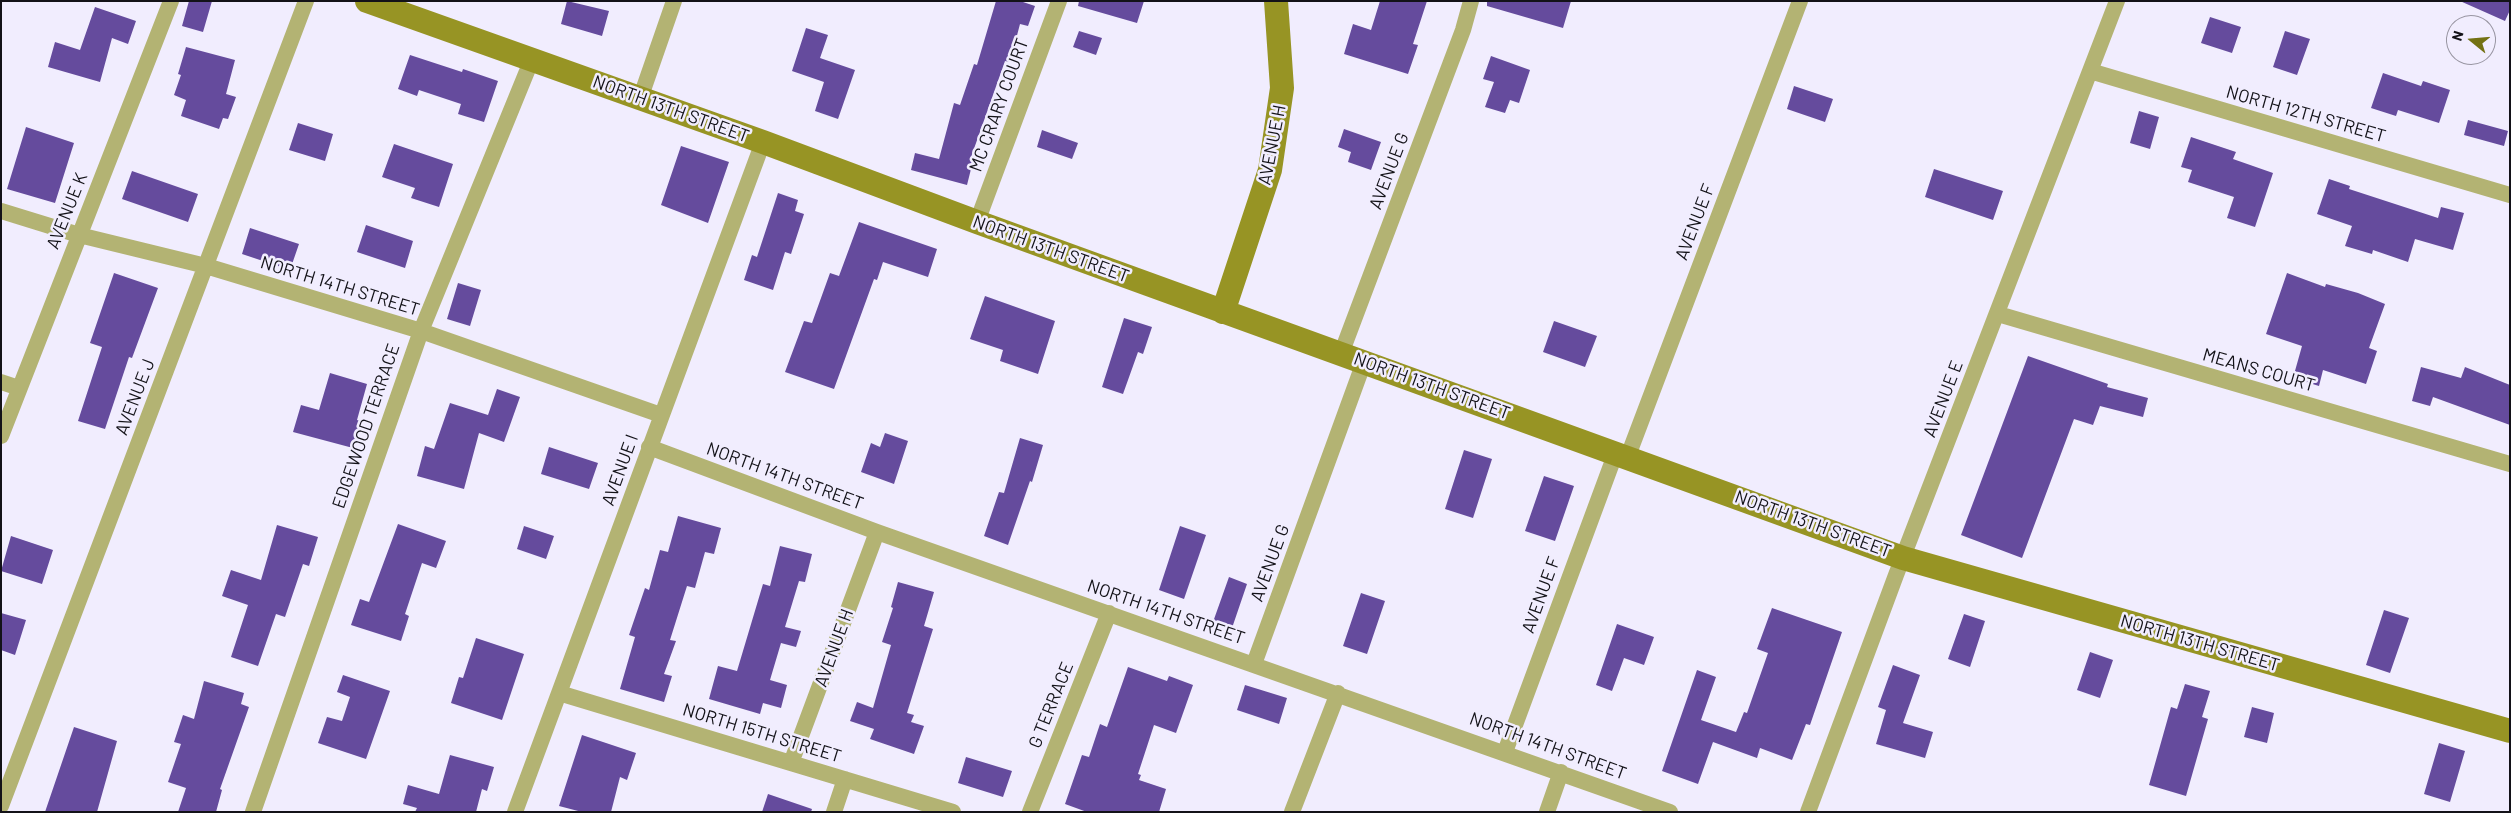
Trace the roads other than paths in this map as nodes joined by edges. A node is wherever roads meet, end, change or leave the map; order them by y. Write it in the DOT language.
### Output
graph roads {
  1 [pos="172,1"];
  2 [pos="306,1"];
  3 [pos="367,1"];
  4 [pos="674,1"];
  5 [pos="1059,1"];
  6 [pos="1276,1"];
  7 [pos="1471,1"];
  8 [pos="1800,1"];
  9 [pos="2117,1"];
  10 [pos="532,59"];
  11 [pos="2090,71"];
  12 [pos="640,98"];
  13 [pos="763,142"];
  14 [pos="2510,195"];
  15 [pos="1,211"];
  16 [pos="977,222"];
  17 [pos="79,234"];
  18 [pos="206,266"];
  19 [pos="1223,312"];
  20 [pos="1998,314"];
  21 [pos="421,331"];
  22 [pos="1341,354"];
  23 [pos="1364,362"];
  24 [pos="1,382"];
  25 [pos="19,388"];
  26 [pos="661,416"];
  27 [pos="1,436"];
  28 [pos="649,448"];
  29 [pos="1622,454"];
  30 [pos="2510,464"];
  31 [pos="878,532"];
  32 [pos="1903,558"];
  33 [pos="1108,613"];
  34 [pos="1254,664"];
  35 [pos="559,693"];
  36 [pos="1338,693"];
  37 [pos="2510,731"];
  38 [pos="1505,752"];
  39 [pos="792,763"];
  40 [pos="1561,772"];
  41 [pos="845,779"];
  42 [pos="1,806"];
  43 [pos="253,812"];
  44 [pos="515,812"];
  45 [pos="834,812"];
  46 [pos="953,812"];
  47 [pos="1030,812"];
  48 [pos="1292,812"];
  49 [pos="1547,812"];
  50 [pos="1670,812"];
  51 [pos="1808,812"];
  1 -- 17 [label="street, AVENUE K"];
  2 -- 18 [label="street, AVENUE J"];
  3 -- 10 [label="street, NORTH 13TH STREET"];
  4 -- 12 [label="street"];
  5 -- 16 [label="street, MC CRARY COURT"];
  6 -- 19 [label="street, AVENUE H"];
  7 -- 22 [label="street, AVENUE G"];
  8 -- 29 [label="street, AVENUE F"];
  9 -- 11 [label="street, AVENUE E"];
  10 -- 12 [label="street, NORTH 13TH STREET"];
  10 -- 21 [label="street, EDGEWOOD TERRACE"];
  11 -- 14 [label="street, NORTH 12TH STREET"];
  11 -- 20 [label="street, AVENUE E"];
  12 -- 13 [label="street, NORTH 13TH STREET"];
  13 -- 16 [label="street, NORTH 13TH STREET"];
  13 -- 26 [label="street, AVENUE I"];
  15 -- 17 [label="street, NORTH 14TH STREET"];
  16 -- 19 [label="street, NORTH 13TH STREET"];
  17 -- 18 [label="street, NORTH 14TH STREET"];
  17 -- 25 [label="street, AVENUE K"];
  18 -- 21 [label="street, NORTH 14TH STREET"];
  18 -- 42 [label="street, AVENUE J"];
  19 -- 22 [label="street, NORTH 13TH STREET"];
  20 -- 30 [label="street, MEANS COURT"];
  20 -- 32 [label="street, AVENUE E"];
  21 -- 26 [label="street, NORTH 14TH STREET"];
  21 -- 43 [label="street, EDGEWOOD TERRACE"];
  22 -- 23 [label="street, NORTH 13TH STREET"];
  23 -- 29 [label="street, NORTH 13TH STREET"];
  23 -- 34 [label="street, AVENUE G"];
  24 -- 25 [label="street"];
  25 -- 27 [label="street, AVENUE K"];
  26 -- 28 [label="street, AVENUE I"];
  28 -- 31 [label="street, NORTH 14TH STREET"];
  28 -- 35 [label="street, AVENUE I"];
  29 -- 32 [label="street, NORTH 13TH STREET"];
  29 -- 38 [label="street, AVENUE F"];
  31 -- 33 [label="street, NORTH 14TH STREET"];
  31 -- 39 [label="street, AVENUE H"];
  32 -- 37 [label="street, NORTH 13TH STREET"];
  32 -- 51 [label="street, AVENUE E"];
  33 -- 34 [label="street, NORTH 14TH STREET"];
  33 -- 47 [label="street, G TERRACE"];
  34 -- 36 [label="street, NORTH 14TH STREET"];
  35 -- 39 [label="street, NORTH 15TH STREET"];
  35 -- 44 [label="street, AVENUE I"];
  36 -- 38 [label="street, NORTH 14TH STREET"];
  36 -- 48 [label="street"];
  38 -- 40 [label="street, NORTH 14TH STREET"];
  39 -- 41 [label="street, NORTH 15TH STREET"];
  40 -- 49 [label="street"];
  40 -- 50 [label="street, NORTH 14TH STREET"];
  41 -- 45 [label="street"];
  41 -- 46 [label="street, NORTH 15TH STREET"];
}
